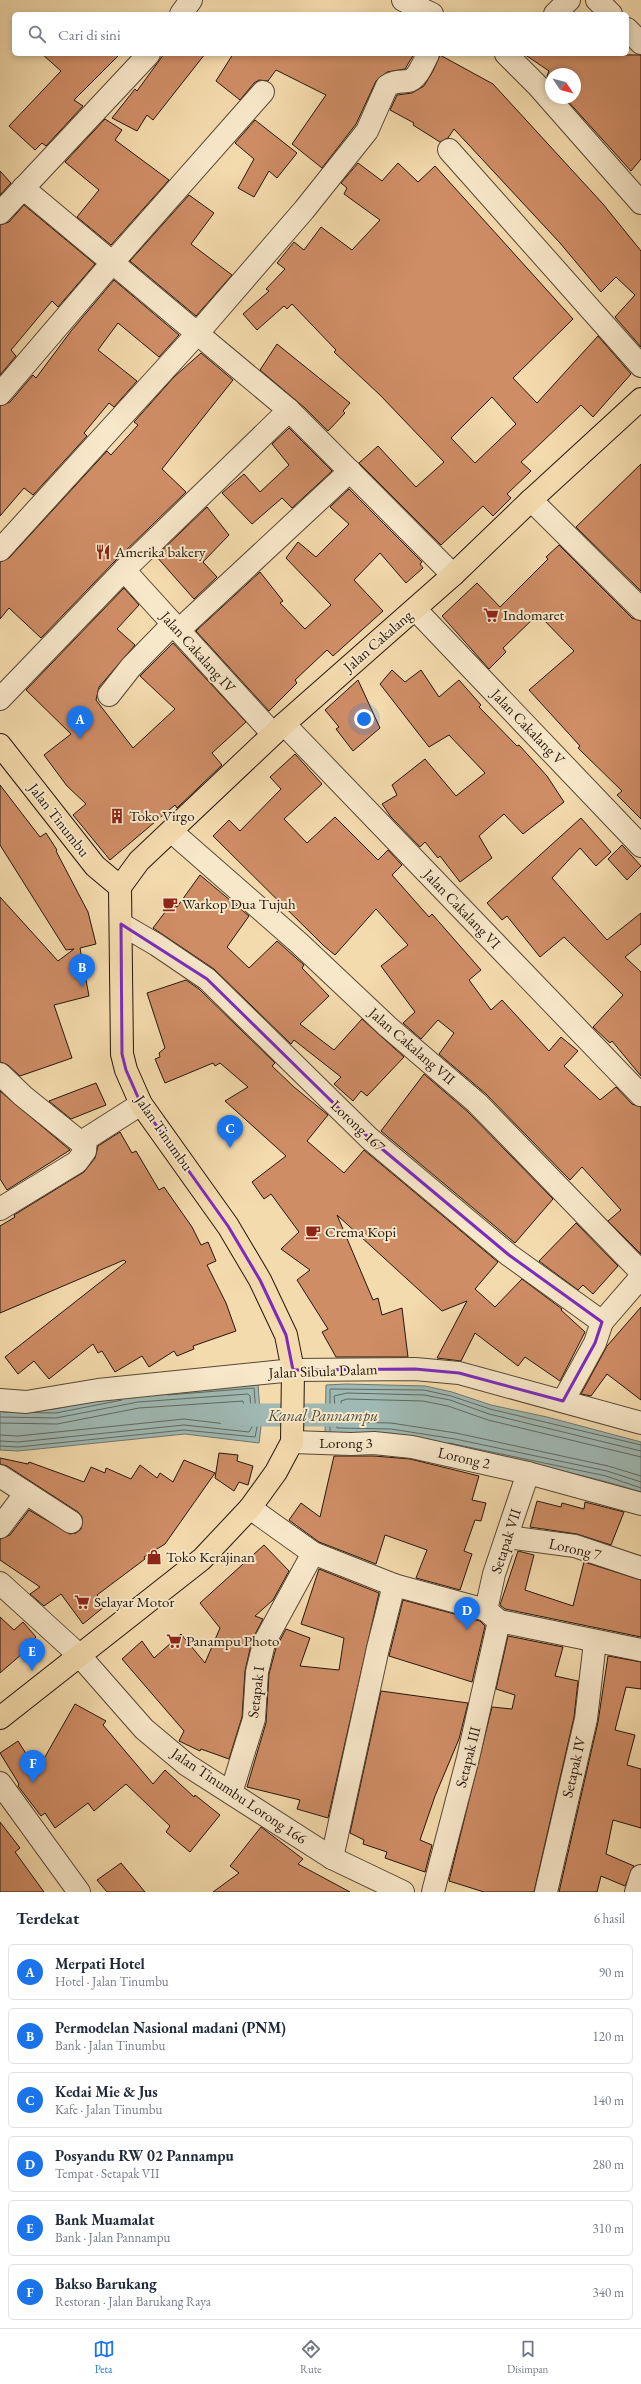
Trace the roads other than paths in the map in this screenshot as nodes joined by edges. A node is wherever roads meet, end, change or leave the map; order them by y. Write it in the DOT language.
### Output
graph roads {
  1 [pos="191,0"];
  2 [pos="403,0"];
  3 [pos="569,0"];
  4 [pos="597,0"];
  5 [pos="182,12"];
  6 [pos="428,12"];
  7 [pos="557,12"];
  8 [pos="610,12"];
  9 [pos="629,31"];
  10 [pos="641,43"];
  11 [pos="147,56"];
  12 [pos="427,56"];
  13 [pos="511,56"];
  14 [pos="263,92"];
  15 [pos="449,150"];
  16 [pos="23,188"];
  17 [pos="641,203"];
  18 [pos="0,213"];
  19 [pos="112,263"];
  20 [pos="196,335"];
  21 [pos="641,366"];
  22 [pos="0,394"];
  23 [pos="641,399"];
  24 [pos="289,410"];
  25 [pos="350,470"];
  26 [pos="530,500"];
  27 [pos="0,550"];
  28 [pos="124,570"];
  29 [pos="453,575"];
  30 [pos="415,609"];
  31 [pos="641,609"];
  32 [pos="176,627"];
  33 [pos="109,695"];
  34 [pos="0,699"];
  35 [pos="278,729"];
  36 [pos="0,745"];
  37 [pos="171,831"];
  38 [pos="641,846"];
  39 [pos="120,887"];
  40 [pos="121,924"];
  41 [pos="0,1074"];
  42 [pos="641,1095"];
  43 [pos="141,1104"];
  44 [pos="84,1145"];
  45 [pos="0,1209"];
  46 [pos="641,1272"];
  47 [pos="641,1277"];
  48 [pos="602,1322"];
  49 [pos="293,1379"];
  50 [pos="0,1400"];
  51 [pos="563,1402"];
  52 [pos="641,1423"];
  53 [pos="292,1432"];
  54 [pos="400,1445"];
  55 [pos="528,1473"];
  56 [pos="0,1476"];
  57 [pos="26,1493"];
  58 [pos="641,1504"];
  59 [pos="250,1508"];
  60 [pos="71,1522"];
  61 [pos="0,1527"];
  62 [pos="506,1537"];
  63 [pos="312,1553"];
  64 [pos="641,1568"];
  65 [pos="0,1583"];
  66 [pos="394,1585"];
  67 [pos="493,1615"];
  68 [pos="595,1642"];
  69 [pos="641,1650"];
  70 [pos="79,1655"];
  71 [pos="0,1718"];
  72 [pos="0,1783"];
  73 [pos="231,1793"];
  74 [pos="332,1858"];
  75 [pos="641,1876"];
  76 [pos="79,1892"];
  77 [pos="403,1892"];
  78 [pos="433,1892"];
  79 [pos="546,1892"];
  80 [pos="636,1892"];
  1 -- 5 [label="street"];
  2 -- 6 [label="street"];
  3 -- 7 [label="street"];
  4 -- 8 [label="street"];
  9 -- 10 [label="street"];
  11 -- 16 [label="street"];
  12 -- 20 [label="street"];
  13 -- 17 [label="street"];
  14 -- 19 [label="street"];
  15 -- 21 [label="street"];
  16 -- 18 [label="street"];
  16 -- 19 [label="street"];
  19 -- 20 [label="street"];
  19 -- 22 [label="street"];
  20 -- 24 [label="street"];
  20 -- 27 [label="street"];
  23 -- 26 [label="main road, Jalan Cakalang"];
  24 -- 25 [label="street"];
  24 -- 28 [label="street"];
  25 -- 29 [label="street"];
  25 -- 32 [label="street"];
  26 -- 29 [label="main road, Jalan Cakalang"];
  26 -- 31 [label="street"];
  28 -- 32 [label="street, Jalan Cakalang IV"];
  28 -- 34 [label="street"];
  29 -- 30 [label="main road, Jalan Cakalang"];
  30 -- 35 [label="main road, Jalan Cakalang"];
  30 -- 38 [label="street, Jalan Cakalang V"];
  32 -- 33 [label="street"];
  32 -- 35 [label="street, Jalan Cakalang IV"];
  35 -- 37 [label="main road, Jalan Cakalang"];
  35 -- 42 [label="street, Jalan Cakalang VI"];
  36 -- 39 [label="main road, Jalan Tinumbu"];
  37 -- 39 [label="main road, Jalan Cakalang"];
  37 -- 46 [label="street, Jalan Cakalang VII"];
  39 -- 40 [label="main road, Jalan Tinumbu"];
  40 -- 43 [label="main road, Jalan Tinumbu"];
  40 -- 48 [label="street, Lorong 167"];
  41 -- 44 [label="street"];
  43 -- 44 [label="street"];
  43 -- 49 [label="main road, Jalan Tinumbu"];
  44 -- 45 [label="street"];
  47 -- 48 [label="street"];
  48 -- 51 [label="street"];
  49 -- 50 [label="street, Jalan Sibula Dalam"];
  49 -- 51 [label="street, Jalan Sibula Dalam"];
  49 -- 53 [label="main road, Jalan Tinumbu"];
  51 -- 52 [label="street, Jalan Sibula Dalam"];
  53 -- 54 [label="street, Lorong 3"];
  53 -- 59 [label="main road"];
  54 -- 55 [label="street, Lorong 2"];
  55 -- 58 [label="street, Lorong 2"];
  55 -- 62 [label="street, Setapak VII"];
  56 -- 57 [label="street"];
  57 -- 60 [label="street"];
  57 -- 61 [label="street"];
  59 -- 63 [label="street"];
  59 -- 70 [label="main road"];
  62 -- 64 [label="street, Lorong 7"];
  62 -- 67 [label="street, Setapak VII"];
  63 -- 66 [label="street"];
  63 -- 73 [label="street, Setapak I"];
  65 -- 70 [label="street, Jalan Tinumbu Lorong 166"];
  66 -- 67 [label="street"];
  66 -- 74 [label="street"];
  67 -- 68 [label="street"];
  67 -- 78 [label="street, Setapak III"];
  68 -- 69 [label="street"];
  68 -- 79 [label="street, Setapak IV"];
  70 -- 71 [label="main road"];
  70 -- 73 [label="street, Jalan Tinumbu Lorong 166"];
  72 -- 76 [label="street"];
  73 -- 74 [label="street, Jalan Tinumbu Lorong 166"];
  74 -- 77 [label="street, Jalan Tinumbu Lorong 166"];
  75 -- 80 [label="street"];
}
